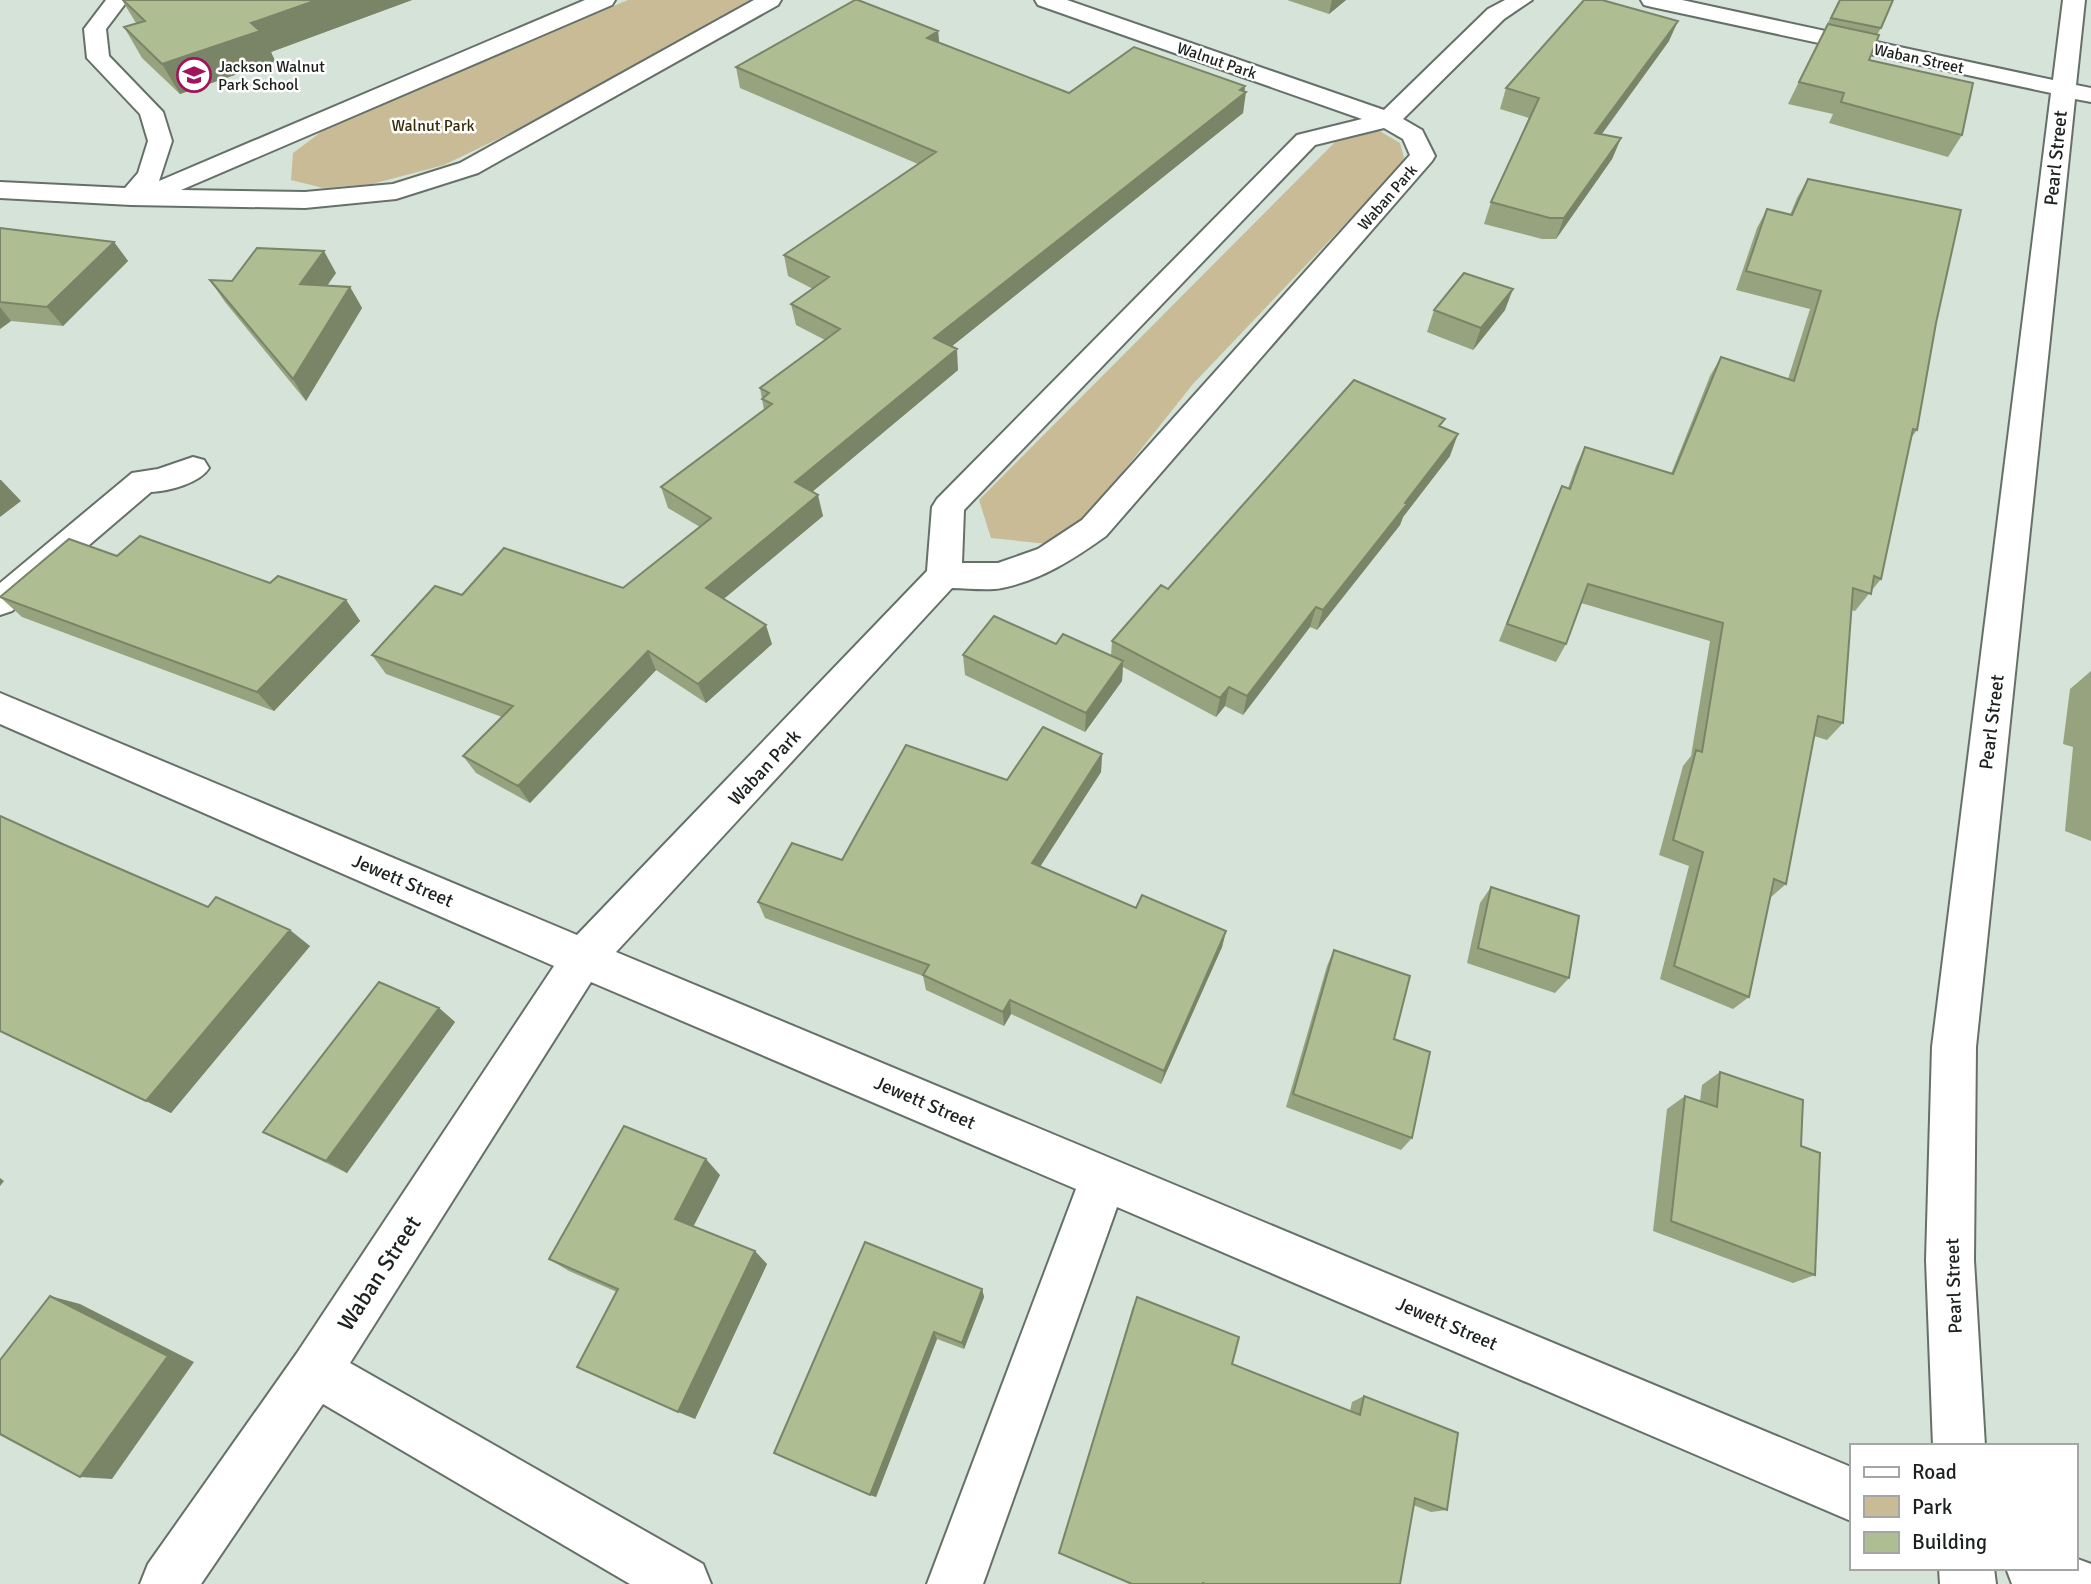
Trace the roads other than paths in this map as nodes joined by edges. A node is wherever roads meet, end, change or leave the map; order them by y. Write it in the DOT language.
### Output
graph roads {
  1 [pos="117,0"];
  2 [pos="604,0"];
  3 [pos="770,0"];
  4 [pos="1046,0"];
  5 [pos="1521,0"];
  6 [pos="1652,0"];
  7 [pos="2074,0"];
  8 [pos="2077,92"];
  9 [pos="1388,120"];
  10 [pos="0,190"];
  11 [pos="137,197"];
  12 [pos="193,468"];
  13 [pos="944,575"];
  14 [pos="0,602"];
  15 [pos="0,708"];
  16 [pos="583,958"];
  17 [pos="1104,1178"];
  18 [pos="315,1371"];
  19 [pos="1959,1444"];
  20 [pos="1850,1494"];
  21 [pos="2037,1570"];
  22 [pos="168,1584"];
  23 [pos="683,1584"];
  24 [pos="955,1584"];
  25 [pos="2072,1584"];
  1 -- 11 [label="street"];
  2 -- 11 [label="street"];
  3 -- 11 [label="street"];
  4 -- 9 [label="street, Walnut Park"];
  5 -- 9 [label="street"];
  6 -- 8 [label="street, Waban Street"];
  7 -- 8 [label="street, Pearl Street"];
  8 -- 19 [label="street, Pearl Street"];
  9 -- 13 [label="street"];
  9 -- 13 [label="street, Waban Park"];
  10 -- 11 [label="street"];
  12 -- 14 [label="street"];
  13 -- 16 [label="street, Waban Park"];
  15 -- 16 [label="street, Jewett Street"];
  16 -- 17 [label="street, Jewett Street"];
  16 -- 18 [label="street, Waban Street"];
  17 -- 20 [label="street, Jewett Street"];
  17 -- 24 [label="street"];
  18 -- 22 [label="street, Waban Street"];
  18 -- 23 [label="street"];
  21 -- 25 [label="street"];
}
